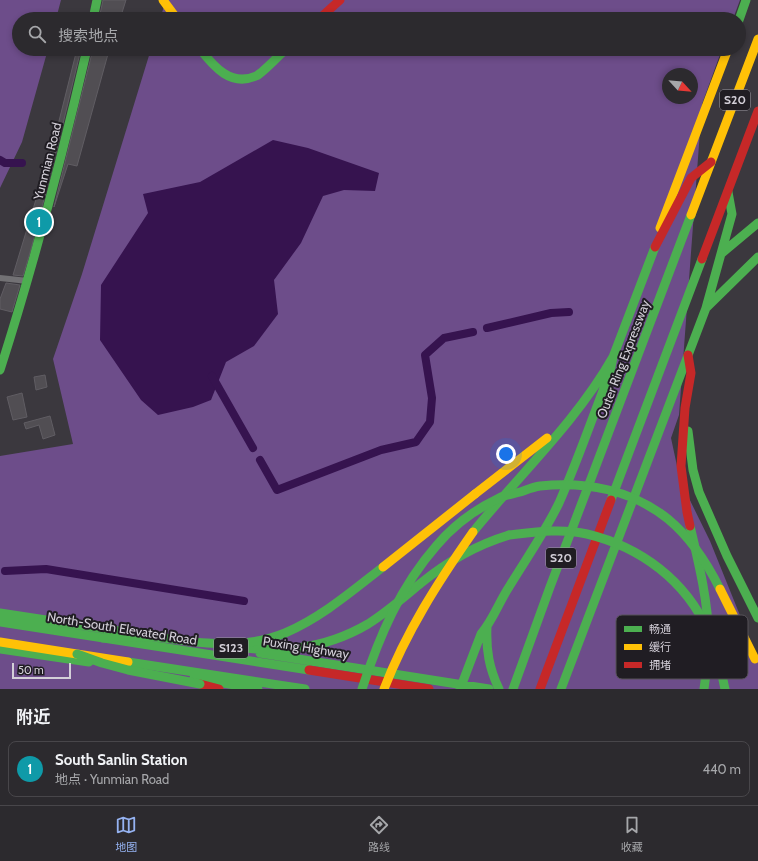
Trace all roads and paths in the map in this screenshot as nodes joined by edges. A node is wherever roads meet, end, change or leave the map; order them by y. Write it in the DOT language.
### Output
graph roads {
  1 [pos="97,0"];
  2 [pos="162,0"];
  3 [pos="340,0"];
  4 [pos="746,0"];
  5 [pos="94,12"];
  6 [pos="171,12"];
  7 [pos="327,12"];
  8 [pos="742,12"];
  9 [pos="758,39"];
  10 [pos="85,56"];
  11 [pos="205,56"];
  12 [pos="278,56"];
  13 [pos="725,56"];
  14 [pos="758,111"];
  15 [pos="712,161"];
  16 [pos="728,191"];
  17 [pos="758,223"];
  18 [pos="655,247"];
  19 [pos="722,253"];
  20 [pos="758,257"];
  21 [pos="0,278"];
  22 [pos="28,281"];
  23 [pos="706,308"];
  24 [pos="688,355"];
  25 [pos="613,357"];
  26 [pos="0,370"];
  27 [pos="685,408"];
  28 [pos="558,433"];
  29 [pos="0,613"];
  30 [pos="700,615"];
  31 [pos="707,615"];
  32 [pos="732,615"];
  33 [pos="758,618"];
  34 [pos="0,622"];
  35 [pos="487,627"];
  36 [pos="103,638"];
  37 [pos="0,642"];
  38 [pos="207,643"];
  39 [pos="748,645"];
  40 [pos="0,649"];
  41 [pos="77,654"];
  42 [pos="758,663"];
  43 [pos="705,679"];
  44 [pos="723,679"];
  45 [pos="200,684"];
  46 [pos="461,687"];
  47 [pos="212,689"];
  48 [pos="219,689"];
  49 [pos="258,689"];
  50 [pos="305,689"];
  51 [pos="362,689"];
  52 [pos="384,689"];
  53 [pos="430,689"];
  54 [pos="489,689"];
  55 [pos="499,689"];
  56 [pos="513,689"];
  57 [pos="540,689"];
  58 [pos="561,689"];
  59 [pos="704,689"];
  60 [pos="725,689"];
  1 -- 5 [label="main road"];
  2 -- 6 [label="main road"];
  3 -- 7 [label="main road"];
  4 -- 8 [label="main road"];
  9 -- 15 [label="main road, Outer Ring Expressway / S20"];
  10 -- 22 [label="main road, Yunmian Road"];
  11 -- 12 [label="main road"];
  13 -- 18 [label="main road"];
  14 -- 16 [label="main road, S20"];
  15 -- 18 [label="main road"];
  15 -- 56 [label="main road, Outer Ring Expressway / S20, bridge"];
  16 -- 19 [label="main road"];
  16 -- 57 [label="main road, S20, bridge"];
  17 -- 19 [label="main road"];
  18 -- 25 [label="main road"];
  19 -- 23 [label="main road"];
  20 -- 23 [label="main road"];
  21 -- 22 [label="street"];
  22 -- 26 [label="main road, Yunmian Road"];
  23 -- 24 [label="main road"];
  24 -- 27 [label="main road"];
  24 -- 58 [label="main road"];
  25 -- 28 [label="main road"];
  25 -- 35 [label="main road"];
  27 -- 31 [label="main road, bridge"];
  27 -- 33 [label="main road"];
  28 -- 38 [label="main road, bridge"];
  28 -- 52 [label="main road, bridge"];
  29 -- 46 [label="main road, Puxing Highway / S123"];
  30 -- 38 [label="main road, bridge"];
  32 -- 51 [label="main road, bridge"];
  34 -- 36 [label="main road, North-South Elevated Road"];
  35 -- 46 [label="main road"];
  35 -- 55 [label="main road"];
  36 -- 38 [label="main road, bridge"];
  36 -- 53 [label="main road, North-South Elevated Road, bridge"];
  37 -- 41 [label="main road"];
  39 -- 42 [label="main road, bridge"];
  40 -- 49 [label="main road"];
  41 -- 45 [label="main road, bridge"];
  41 -- 50 [label="main road, bridge"];
  43 -- 59 [label="main road, bridge"];
  44 -- 60 [label="main road, bridge"];
  45 -- 47 [label="main road"];
  45 -- 48 [label="main road"];
  46 -- 54 [label="main road, Puxing Highway / S123"];
}
